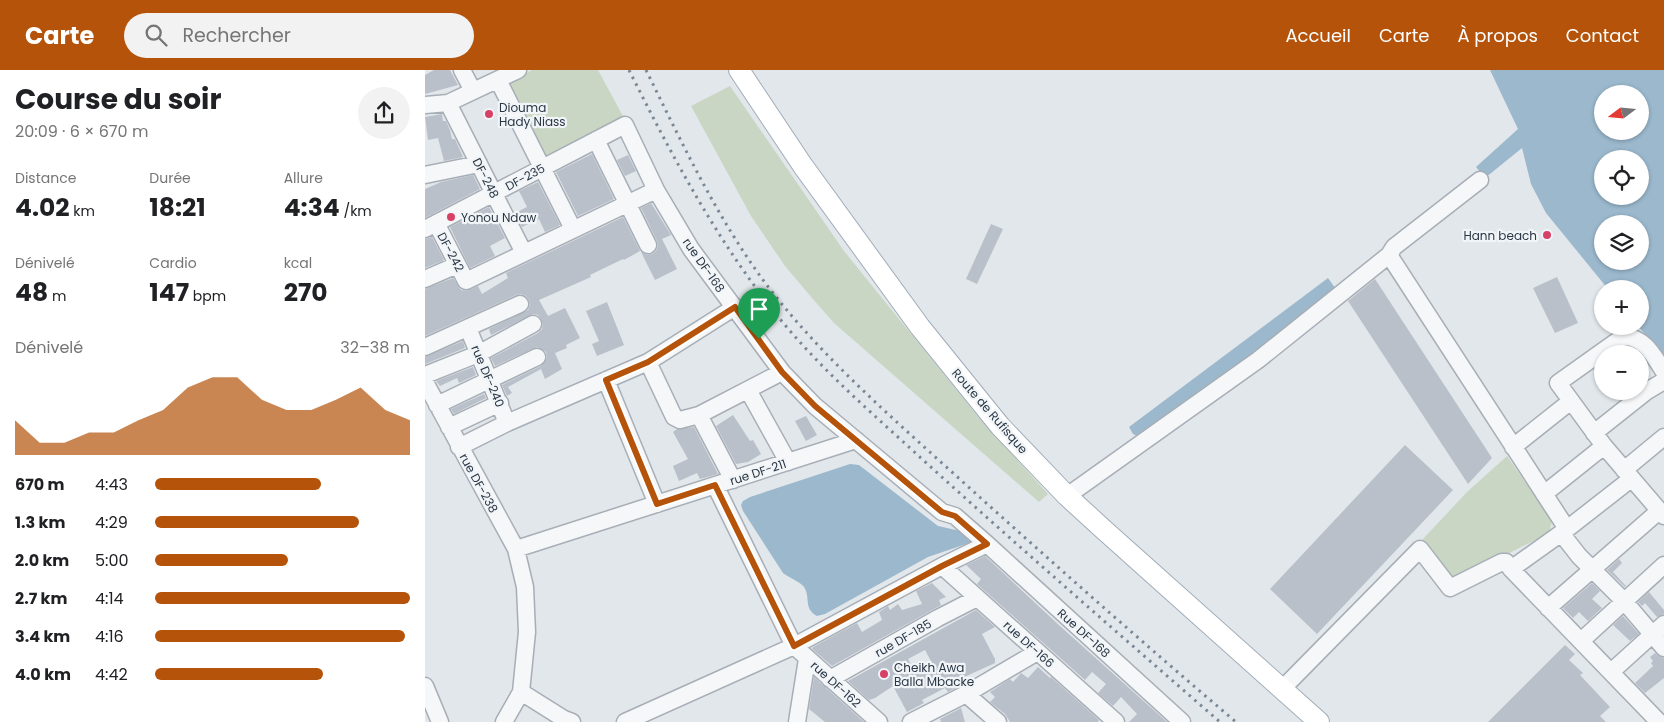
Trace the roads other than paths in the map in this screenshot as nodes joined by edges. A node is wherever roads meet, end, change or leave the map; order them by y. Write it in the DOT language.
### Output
graph roads {
  1 [pos="462,70"];
  2 [pos="518,70"];
  3 [pos="739,70"];
  4 [pos="498,80"];
  5 [pos="473,92"];
  6 [pos="448,103"];
  7 [pos="425,105"];
  8 [pos="625,125"];
  9 [pos="596,140"];
  10 [pos="479,164"];
  11 [pos="542,169"];
  12 [pos="425,175"];
  13 [pos="1481,180"];
  14 [pos="657,190"];
  15 [pos="494,193"];
  16 [pos="627,204"];
  17 [pos="430,226"];
  18 [pos="573,230"];
  19 [pos="648,245"];
  20 [pos="525,253"];
  21 [pos="1389,255"];
  22 [pos="457,264"];
  23 [pos="425,279"];
  24 [pos="519,304"];
  25 [pos="735,307"];
  26 [pos="533,324"];
  27 [pos="468,328"];
  28 [pos="425,348"];
  29 [pos="478,354"];
  30 [pos="537,356"];
  31 [pos="648,362"];
  32 [pos="782,372"];
  33 [pos="1664,372"];
  34 [pos="425,375"];
  35 [pos="488,380"];
  36 [pos="606,380"];
  37 [pos="1664,381"];
  38 [pos="425,382"];
  39 [pos="748,390"];
  40 [pos="1571,401"];
  41 [pos="500,403"];
  42 [pos="437,405"];
  43 [pos="699,415"];
  44 [pos="507,423"];
  45 [pos="449,427"];
  46 [pos="1594,433"];
  47 [pos="1664,437"];
  48 [pos="857,440"];
  49 [pos="1605,446"];
  50 [pos="459,447"];
  51 [pos="1513,447"];
  52 [pos="788,462"];
  53 [pos="1627,474"];
  54 [pos="733,480"];
  55 [pos="715,485"];
  56 [pos="1544,494"];
  57 [pos="1067,496"];
  58 [pos="657,504"];
  59 [pos="1660,506"];
  60 [pos="1564,531"];
  61 [pos="987,544"];
  62 [pos="516,549"];
  63 [pos="1664,565"];
  64 [pos="942,566"];
  65 [pos="1511,569"];
  66 [pos="1593,569"];
  67 [pos="977,598"];
  68 [pos="1625,601"];
  69 [pos="1548,608"];
  70 [pos="1659,629"];
  71 [pos="1581,640"];
  72 [pos="794,646"];
  73 [pos="1664,648"];
  74 [pos="1037,652"];
  75 [pos="807,659"];
  76 [pos="1611,672"];
  77 [pos="829,679"];
  78 [pos="425,686"];
  79 [pos="1283,689"];
  80 [pos="521,692"];
  81 [pos="966,694"];
  82 [pos="994,721"];
  83 [pos="440,722"];
  84 [pos="504,722"];
  85 [pos="572,722"];
  86 [pos="625,722"];
  87 [pos="797,722"];
  88 [pos="879,722"];
  89 [pos="911,722"];
  90 [pos="1116,722"];
  91 [pos="1181,722"];
  92 [pos="1319,722"];
  93 [pos="1659,722"];
  1 -- 5 [label="street"];
  2 -- 4 [label="street"];
  3 -- 57 [label="main road, Route de Rufisque"];
  4 -- 5 [label="street"];
  4 -- 11 [label="street"];
  5 -- 6 [label="street"];
  6 -- 7 [label="street"];
  6 -- 10 [label="street, DF-248 / DF-248"];
  8 -- 9 [label="street, DF-235 / DF-235"];
  8 -- 14 [label="street, rue DF-168"];
  9 -- 11 [label="street, DF-235 / DF-235"];
  9 -- 16 [label="street"];
  10 -- 12 [label="street"];
  10 -- 15 [label="street, DF-248 / DF-248"];
  11 -- 15 [label="street, DF-235 / DF-235"];
  11 -- 18 [label="street"];
  13 -- 21 [label="street"];
  14 -- 16 [label="street"];
  14 -- 25 [label="street, rue DF-168"];
  15 -- 17 [label="street, DF-235 / DF-235"];
  15 -- 20 [label="street, DF-248 / DF-248"];
  16 -- 18 [label="street"];
  16 -- 19 [label="street"];
  17 -- 22 [label="street, DF-242 / DF-242"];
  18 -- 20 [label="street"];
  20 -- 22 [label="street, DF-242 / DF-242"];
  21 -- 51 [label="street"];
  21 -- 57 [label="street"];
  22 -- 23 [label="street"];
  24 -- 27 [label="street"];
  25 -- 31 [label="street"];
  25 -- 32 [label="street, rue DF-168"];
  26 -- 29 [label="street"];
  27 -- 28 [label="street"];
  27 -- 29 [label="street, rue DF-240"];
  29 -- 34 [label="street"];
  29 -- 35 [label="street, rue DF-240"];
  30 -- 35 [label="street"];
  31 -- 36 [label="street"];
  31 -- 43 [label="street"];
  32 -- 39 [label="street"];
  32 -- 48 [label="street, rue DF-168"];
  33 -- 40 [label="street"];
  35 -- 41 [label="street, rue DF-240"];
  35 -- 42 [label="street"];
  36 -- 44 [label="street"];
  36 -- 58 [label="street"];
  37 -- 46 [label="street"];
  38 -- 42 [label="street, rue DF-238"];
  39 -- 43 [label="street"];
  39 -- 52 [label="street"];
  40 -- 46 [label="street"];
  40 -- 51 [label="street"];
  41 -- 44 [label="street, rue DF-240"];
  41 -- 45 [label="street"];
  42 -- 45 [label="street, rue DF-238"];
  43 -- 54 [label="street"];
  44 -- 50 [label="street"];
  45 -- 50 [label="street, rue DF-238"];
  46 -- 49 [label="street"];
  47 -- 53 [label="street"];
  48 -- 52 [label="street, rue DF-211"];
  48 -- 61 [label="street, rue DF-168"];
  49 -- 53 [label="street"];
  49 -- 56 [label="street"];
  50 -- 62 [label="street, rue DF-238"];
  51 -- 56 [label="street"];
  52 -- 54 [label="street, rue DF-211"];
  53 -- 59 [label="street"];
  53 -- 60 [label="street"];
  54 -- 55 [label="street, rue DF-211"];
  55 -- 58 [label="street, rue DF-211"];
  55 -- 72 [label="street, rue DF-162"];
  56 -- 60 [label="street"];
  57 -- 79 [label="main road, Route de Rufisque"];
  58 -- 62 [label="street, rue DF-211"];
  59 -- 66 [label="street"];
  60 -- 65 [label="street"];
  60 -- 66 [label="street"];
  61 -- 64 [label="street"];
  61 -- 91 [label="street, Rue DF-168"];
  62 -- 80 [label="street, rue DF-238"];
  63 -- 68 [label="street"];
  64 -- 67 [label="street, rue DF-166"];
  64 -- 72 [label="street"];
  65 -- 69 [label="street"];
  65 -- 79 [label="street"];
  66 -- 68 [label="street"];
  66 -- 69 [label="street"];
  67 -- 74 [label="street, rue DF-166"];
  67 -- 77 [label="street, rue DF-185"];
  68 -- 70 [label="street"];
  68 -- 71 [label="street"];
  69 -- 71 [label="street"];
  70 -- 73 [label="street"];
  70 -- 76 [label="street"];
  71 -- 76 [label="street"];
  72 -- 75 [label="street, rue DF-162"];
  72 -- 86 [label="street"];
  74 -- 81 [label="street"];
  74 -- 90 [label="street, rue DF-166"];
  75 -- 77 [label="street, rue DF-162"];
  75 -- 87 [label="street"];
  76 -- 93 [label="street"];
  77 -- 88 [label="street, rue DF-162"];
  78 -- 83 [label="street"];
  79 -- 92 [label="main road, Route de Rufisque"];
  80 -- 84 [label="street"];
  80 -- 85 [label="street"];
  81 -- 82 [label="street"];
  81 -- 89 [label="street"];
}
